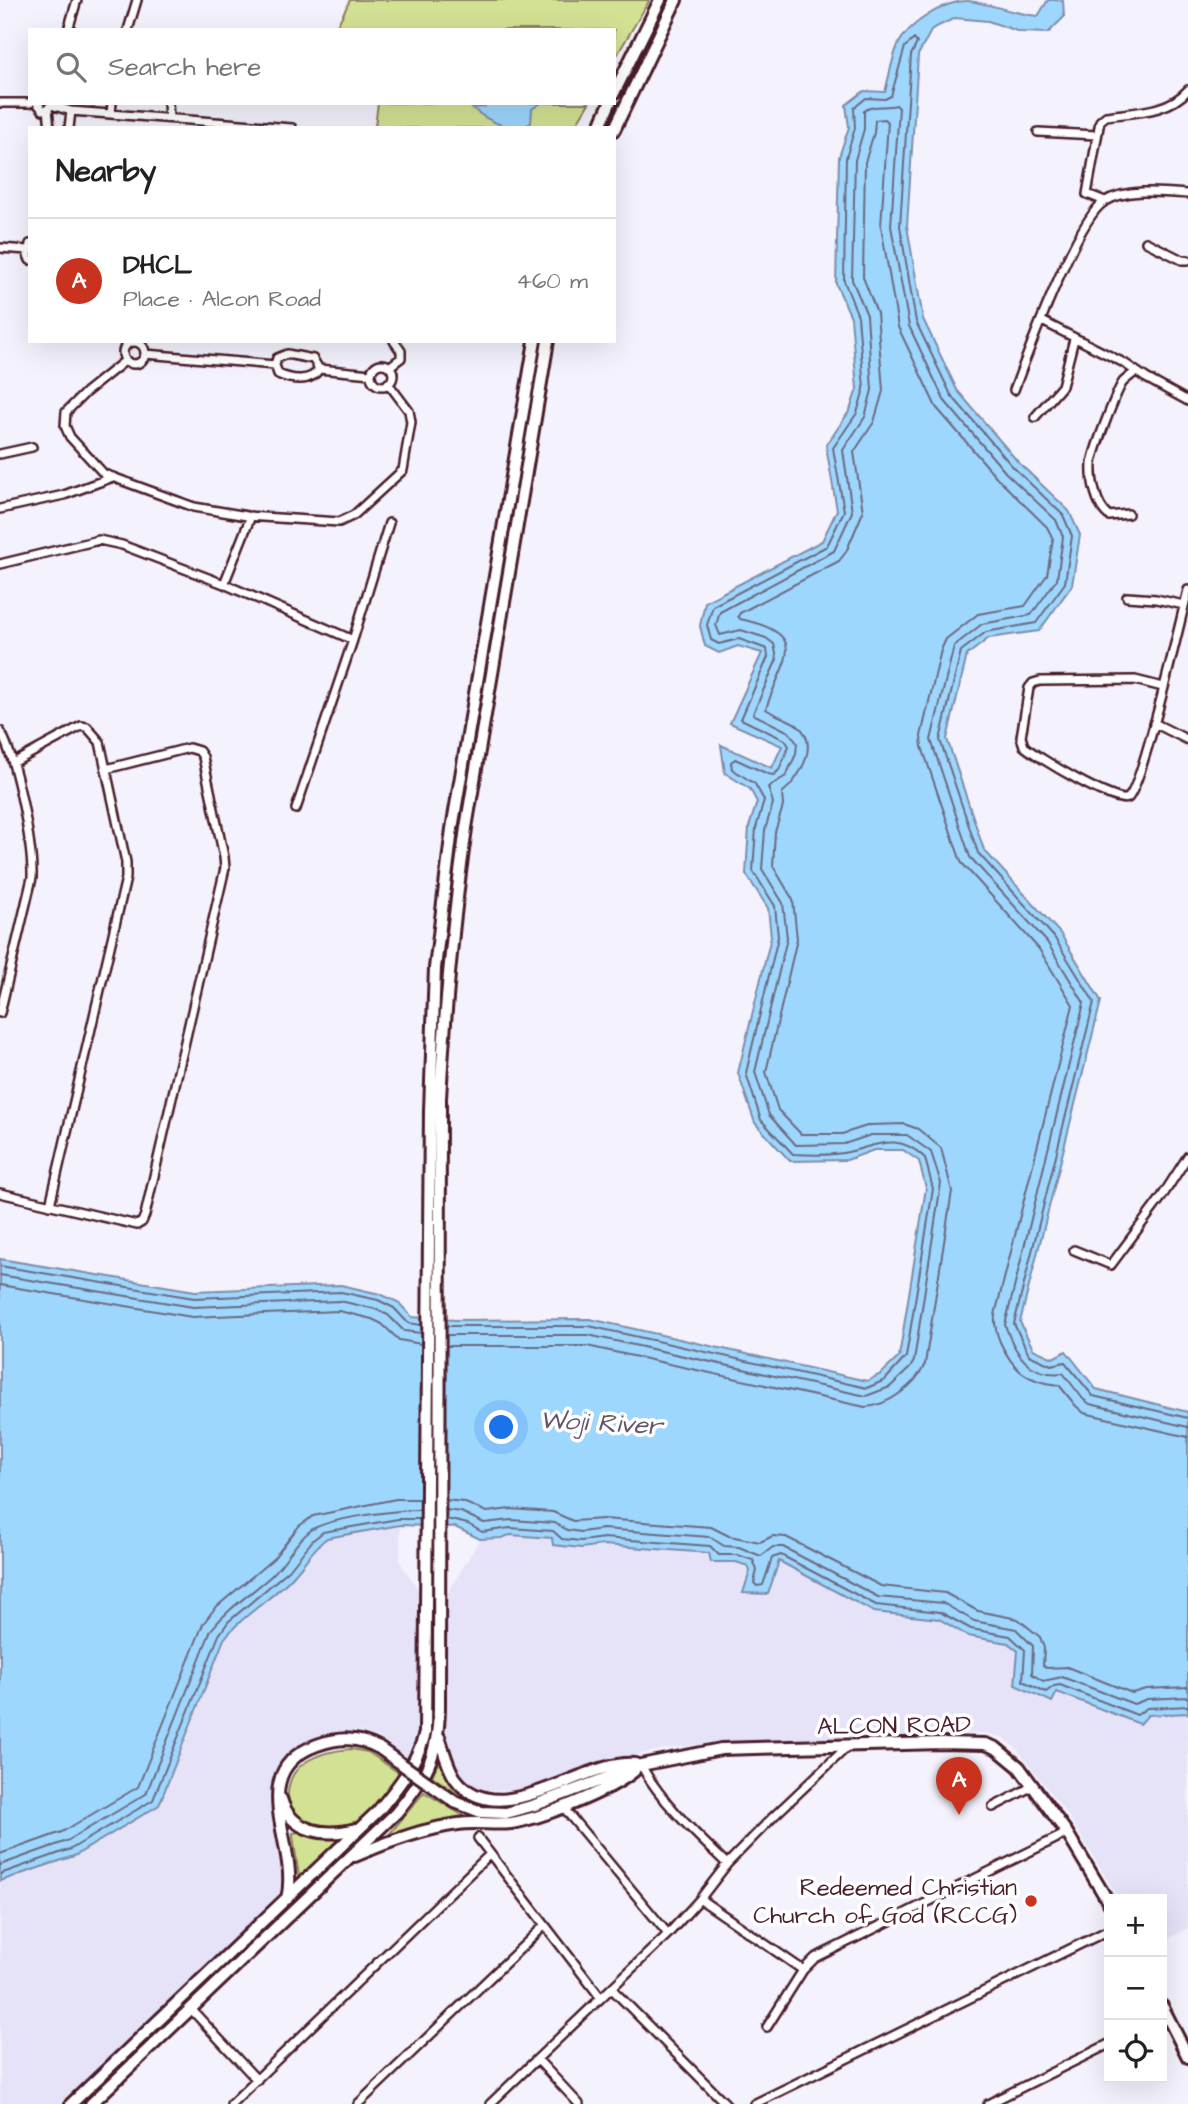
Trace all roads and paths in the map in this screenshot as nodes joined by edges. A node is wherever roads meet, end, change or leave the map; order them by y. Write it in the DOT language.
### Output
graph roads {
  1 [pos="77,0"];
  2 [pos="137,0"];
  3 [pos="660,0"];
  4 [pos="676,0"];
  5 [pos="69,28"];
  6 [pos="129,28"];
  7 [pos="616,89"];
  8 [pos="1188,90"];
  9 [pos="0,103"];
  10 [pos="28,103"];
  11 [pos="113,105"];
  12 [pos="168,105"];
  13 [pos="609,105"];
  14 [pos="50,106"];
  15 [pos="71,111"];
  16 [pos="111,114"];
  17 [pos="169,118"];
  18 [pos="50,126"];
  19 [pos="69,126"];
  20 [pos="267,126"];
  21 [pos="600,126"];
  22 [pos="616,126"];
  23 [pos="1038,132"];
  24 [pos="1096,135"];
  25 [pos="1188,194"];
  26 [pos="1105,201"];
  27 [pos="1146,242"];
  28 [pos="28,247"];
  29 [pos="0,248"];
  30 [pos="1188,260"];
  31 [pos="1042,321"];
  32 [pos="1074,339"];
  33 [pos="120,343"];
  34 [pos="130,343"];
  35 [pos="134,343"];
  36 [pos="395,343"];
  37 [pos="535,343"];
  38 [pos="548,343"];
  39 [pos="125,349"];
  40 [pos="145,354"];
  41 [pos="126,360"];
  42 [pos="275,365"];
  43 [pos="389,368"];
  44 [pos="319,369"];
  45 [pos="1136,372"];
  46 [pos="371,374"];
  47 [pos="388,383"];
  48 [pos="1014,390"];
  49 [pos="1188,401"];
  50 [pos="1035,417"];
  51 [pos="32,447"];
  52 [pos="0,454"];
  53 [pos="113,477"];
  54 [pos="0,509"];
  55 [pos="1128,514"];
  56 [pos="251,516"];
  57 [pos="388,523"];
  58 [pos="0,564"];
  59 [pos="224,584"];
  60 [pos="1188,590"];
  61 [pos="1127,597"];
  62 [pos="1184,606"];
  63 [pos="353,639"];
  64 [pos="1163,687"];
  65 [pos="1154,723"];
  66 [pos="0,731"];
  67 [pos="1188,740"];
  68 [pos="13,763"];
  69 [pos="106,769"];
  70 [pos="296,809"];
  71 [pos="0,1013"];
  72 [pos="1188,1156"];
  73 [pos="0,1193"];
  74 [pos="50,1205"];
  75 [pos="1074,1250"];
  76 [pos="435,1292"];
  77 [pos="433,1600"];
  78 [pos="438,1734"];
  79 [pos="848,1746"];
  80 [pos="642,1765"];
  81 [pos="1033,1786"];
  82 [pos="278,1789"];
  83 [pos="993,1807"];
  84 [pos="567,1812"];
  85 [pos="359,1829"];
  86 [pos="1067,1833"];
  87 [pos="478,1838"];
  88 [pos="490,1854"];
  89 [pos="345,1861"];
  90 [pos="727,1864"];
  91 [pos="1104,1895"];
  92 [pos="287,1899"];
  93 [pos="700,1899"];
  94 [pos="544,1926"];
  95 [pos="1104,1932"];
  96 [pos="668,1934"];
  97 [pos="803,1970"];
  98 [pos="612,1989"];
  99 [pos="601,1998"];
  100 [pos="191,2009"];
  101 [pos="1167,2018"];
  102 [pos="767,2027"];
  103 [pos="1184,2039"];
  104 [pos="1104,2046"];
  105 [pos="1188,2057"];
  106 [pos="537,2059"];
  107 [pos="257,2080"];
  108 [pos="71,2104"];
  109 [pos="91,2104"];
  110 [pos="231,2104"];
  111 [pos="358,2104"];
  112 [pos="491,2104"];
  113 [pos="579,2104"];
  114 [pos="726,2104"];
  115 [pos="754,2104"];
  116 [pos="988,2104"];
  1 -- 5 [label="street"];
  2 -- 6 [label="street"];
  3 -- 7 [label="main road"];
  4 -- 22 [label="main road"];
  8 -- 24 [label="street"];
  9 -- 10 [label="street"];
  11 -- 16 [label="street"];
  12 -- 17 [label="street"];
  13 -- 21 [label="main road"];
  14 -- 15 [label="street"];
  14 -- 18 [label="street"];
  15 -- 16 [label="street"];
  15 -- 19 [label="street"];
  16 -- 17 [label="street"];
  17 -- 20 [label="street"];
  23 -- 24 [label="street"];
  24 -- 26 [label="street"];
  25 -- 26 [label="street"];
  26 -- 31 [label="street"];
  27 -- 30 [label="street"];
  28 -- 29 [label="street"];
  31 -- 32 [label="street"];
  31 -- 48 [label="street"];
  32 -- 45 [label="street"];
  32 -- 50 [label="street"];
  33 -- 39 [label="street"];
  34 -- 39 [label="street"];
  35 -- 40 [label="street"];
  36 -- 43 [label="street"];
  37 -- 76 [label="main road"];
  38 -- 76 [label="main road"];
  39 -- 41 [label="street"];
  40 -- 41 [label="street"];
  40 -- 42 [label="street"];
  41 -- 53 [label="street"];
  42 -- 44 [label="street"];
  42 -- 44 [label="street"];
  43 -- 46 [label="street"];
  43 -- 47 [label="street"];
  44 -- 46 [label="street"];
  45 -- 49 [label="street"];
  45 -- 55 [label="street"];
  46 -- 47 [label="street"];
  47 -- 56 [label="street"];
  51 -- 52 [label="street"];
  53 -- 54 [label="street"];
  53 -- 56 [label="street"];
  56 -- 59 [label="street"];
  57 -- 63 [label="street"];
  58 -- 59 [label="street"];
  59 -- 63 [label="street"];
  60 -- 62 [label="street"];
  61 -- 62 [label="street"];
  62 -- 64 [label="street"];
  63 -- 70 [label="street"];
  64 -- 65 [label="street"];
  64 -- 65 [label="street"];
  65 -- 67 [label="street"];
  66 -- 68 [label="street"];
  68 -- 69 [label="street"];
  68 -- 71 [label="street"];
  69 -- 74 [label="street"];
  69 -- 74 [label="street"];
  72 -- 75 [label="street"];
  73 -- 74 [label="street"];
  76 -- 77 [label="main road"];
  77 -- 78 [label="main road"];
  77 -- 85 [label="main road"];
  78 -- 80 [label="main road"];
  78 -- 89 [label="main road"];
  79 -- 80 [label="main road, ALCON ROAD"];
  79 -- 81 [label="main road, ALCON ROAD"];
  79 -- 90 [label="street"];
  80 -- 82 [label="main road, bridge"];
  80 -- 89 [label="main road"];
  80 -- 90 [label="street"];
  81 -- 83 [label="street"];
  81 -- 86 [label="main road, ALCON ROAD"];
  82 -- 85 [label="main road"];
  82 -- 92 [label="main road"];
  84 -- 96 [label="street"];
  85 -- 92 [label="main road"];
  86 -- 91 [label="main road, ALCON ROAD"];
  86 -- 97 [label="street"];
  87 -- 88 [label="street"];
  88 -- 94 [label="street"];
  88 -- 107 [label="street"];
  89 -- 100 [label="main road"];
  90 -- 93 [label="street"];
  92 -- 108 [label="main road"];
  93 -- 96 [label="street"];
  93 -- 97 [label="street"];
  94 -- 99 [label="street"];
  94 -- 111 [label="street"];
  95 -- 115 [label="street"];
  96 -- 98 [label="street"];
  97 -- 102 [label="street"];
  98 -- 99 [label="street"];
  98 -- 114 [label="street"];
  99 -- 106 [label="street"];
  100 -- 107 [label="street"];
  100 -- 109 [label="main road"];
  101 -- 103 [label="main road"];
  103 -- 105 [label="main road"];
  104 -- 116 [label="street"];
  106 -- 112 [label="street"];
  106 -- 113 [label="street"];
  107 -- 110 [label="street"];
}
